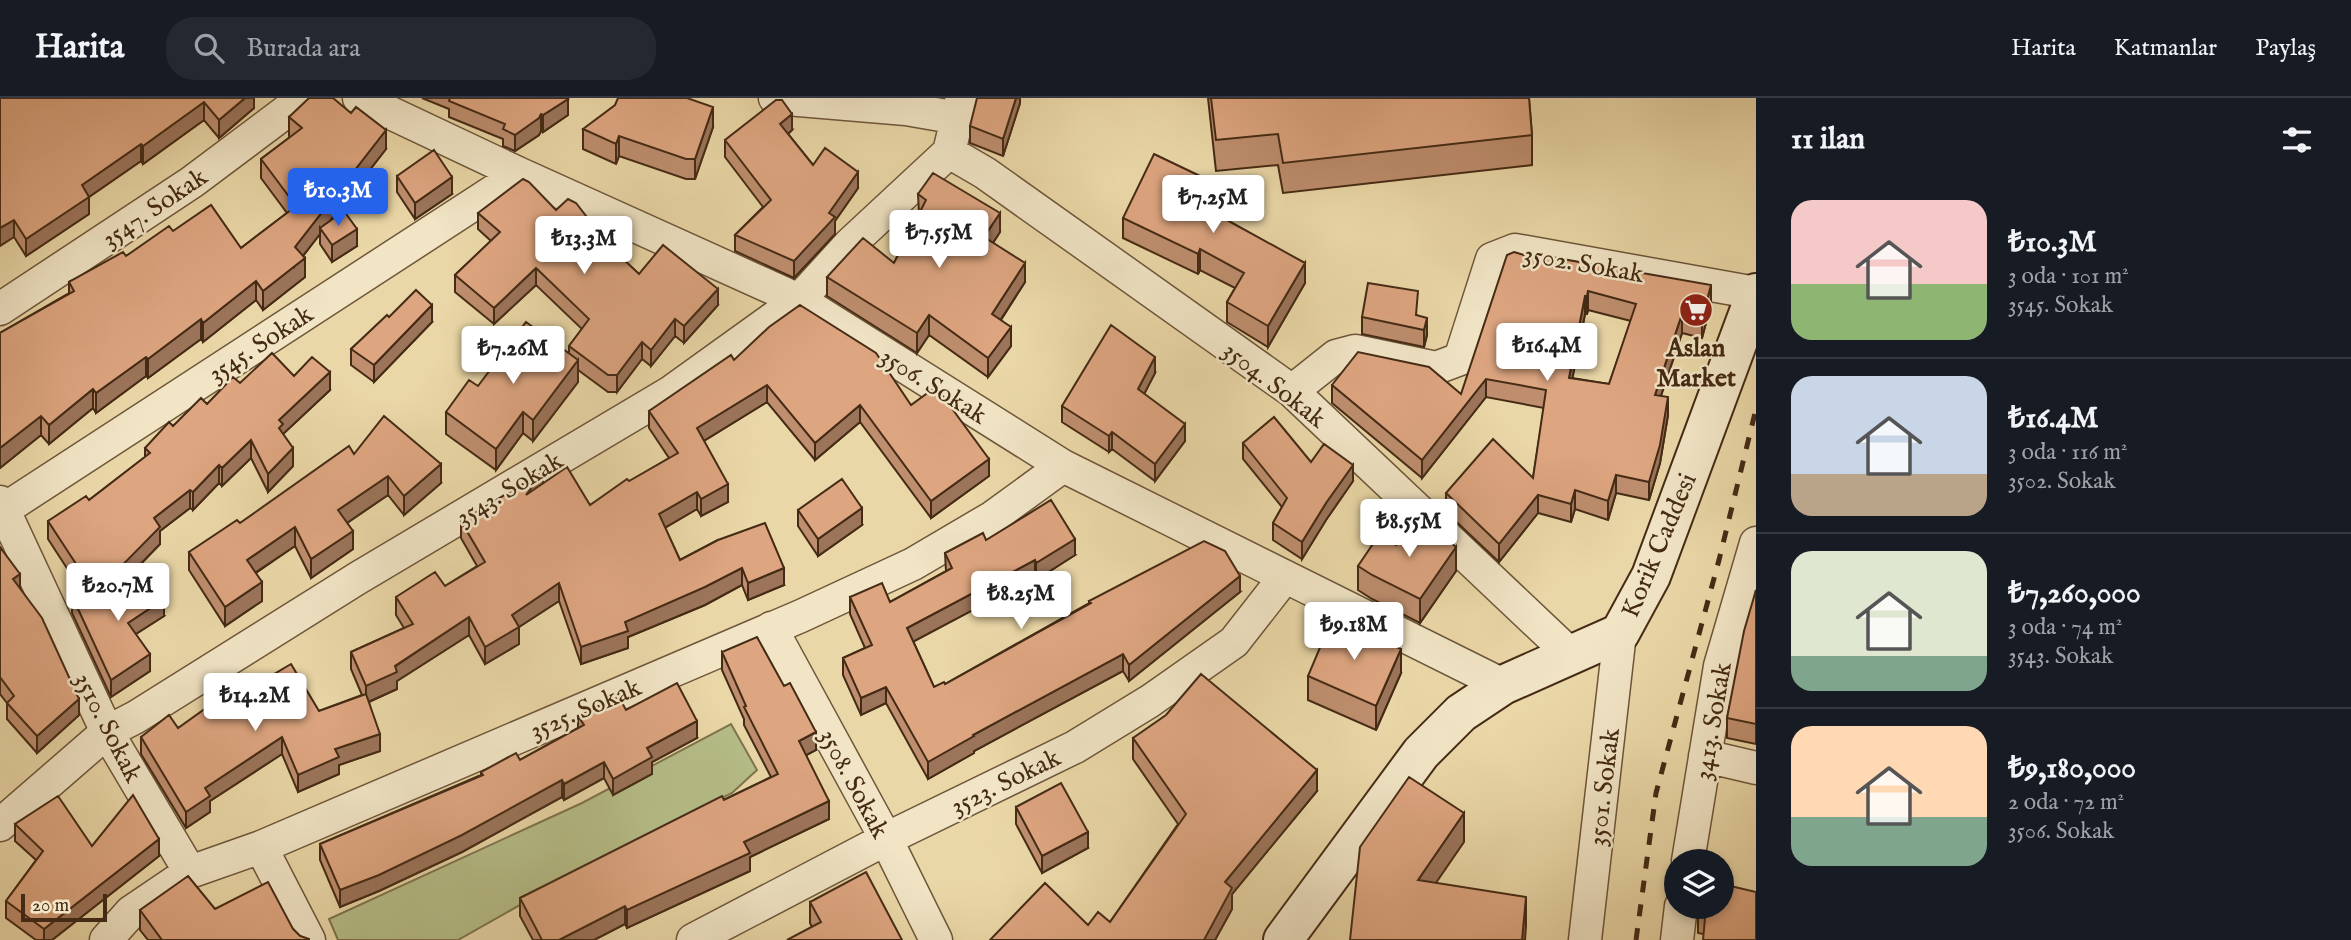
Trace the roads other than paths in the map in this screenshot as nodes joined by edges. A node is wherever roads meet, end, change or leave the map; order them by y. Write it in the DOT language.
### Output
graph roads {
  1 [pos="304,98"];
  2 [pos="359,98"];
  3 [pos="775,98"];
  4 [pos="960,108"];
  5 [pos="949,152"];
  6 [pos="520,174"];
  7 [pos="1756,293"];
  8 [pos="799,300"];
  9 [pos="0,310"];
  10 [pos="1292,391"];
  11 [pos="1063,466"];
  12 [pos="2,508"];
  13 [pos="1756,543"];
  14 [pos="1284,578"];
  15 [pos="771,628"];
  16 [pos="1620,633"];
  17 [pos="1572,655"];
  18 [pos="1503,685"];
  19 [pos="107,732"];
  20 [pos="1705,756"];
  21 [pos="1756,768"];
  22 [pos="0,825"];
  23 [pos="886,839"];
  24 [pos="261,847"];
  25 [pos="1690,849"];
  26 [pos="190,872"];
  27 [pos="1680,919"];
  28 [pos="1306,924"];
  29 [pos="106,940"];
  30 [pos="309,940"];
  31 [pos="694,940"];
  32 [pos="936,940"];
  33 [pos="1283,940"];
  34 [pos="1585,940"];
  35 [pos="1677,940"];
  1 -- 9 [label="street, 3547. Sokak"];
  2 -- 6 [label="street, 3506. Sokak"];
  3 -- 4 [label="street"];
  4 -- 5 [label="street"];
  5 -- 8 [label="street, 3543. Sokak"];
  5 -- 10 [label="street, 3504. Sokak"];
  6 -- 8 [label="street, 3506. Sokak"];
  6 -- 12 [label="street, 3545. Sokak"];
  7 -- 10 [label="street, 3502. Sokak"];
  7 -- 16 [label="main road, Korik Caddesi"];
  8 -- 11 [label="street, 3506. Sokak"];
  8 -- 19 [label="street, 3543. Sokak"];
  10 -- 17 [label="street, 3504. Sokak"];
  11 -- 14 [label="street, 3506. Sokak"];
  11 -- 15 [label="street, 3525. Sokak"];
  12 -- 19 [label="street, 3510. Sokak"];
  13 -- 20 [label="street, 3413. Sokak"];
  14 -- 18 [label="street, 3506. Sokak"];
  14 -- 23 [label="street, 3523. Sokak"];
  15 -- 23 [label="street, 3508. Sokak"];
  15 -- 24 [label="street, 3525. Sokak"];
  16 -- 17 [label="main road, Korik Caddesi"];
  16 -- 34 [label="street, 3501. Sokak"];
  17 -- 18 [label="main road, Korik Caddesi"];
  18 -- 28 [label="main road, Korik Caddesi"];
  19 -- 22 [label="street, 3543. Sokak"];
  19 -- 26 [label="street, 3510. Sokak"];
  20 -- 21 [label="street"];
  20 -- 25 [label="street, 3413. Sokak"];
  23 -- 31 [label="street, 3523. Sokak"];
  23 -- 32 [label="street, 3508. Sokak"];
  24 -- 26 [label="street, 3525. Sokak"];
  24 -- 30 [label="street"];
  26 -- 29 [label="street, 3525. Sokak"];
  27 -- 35 [label="street"];
  28 -- 33 [label="main road, Korik Caddesi"];
}
